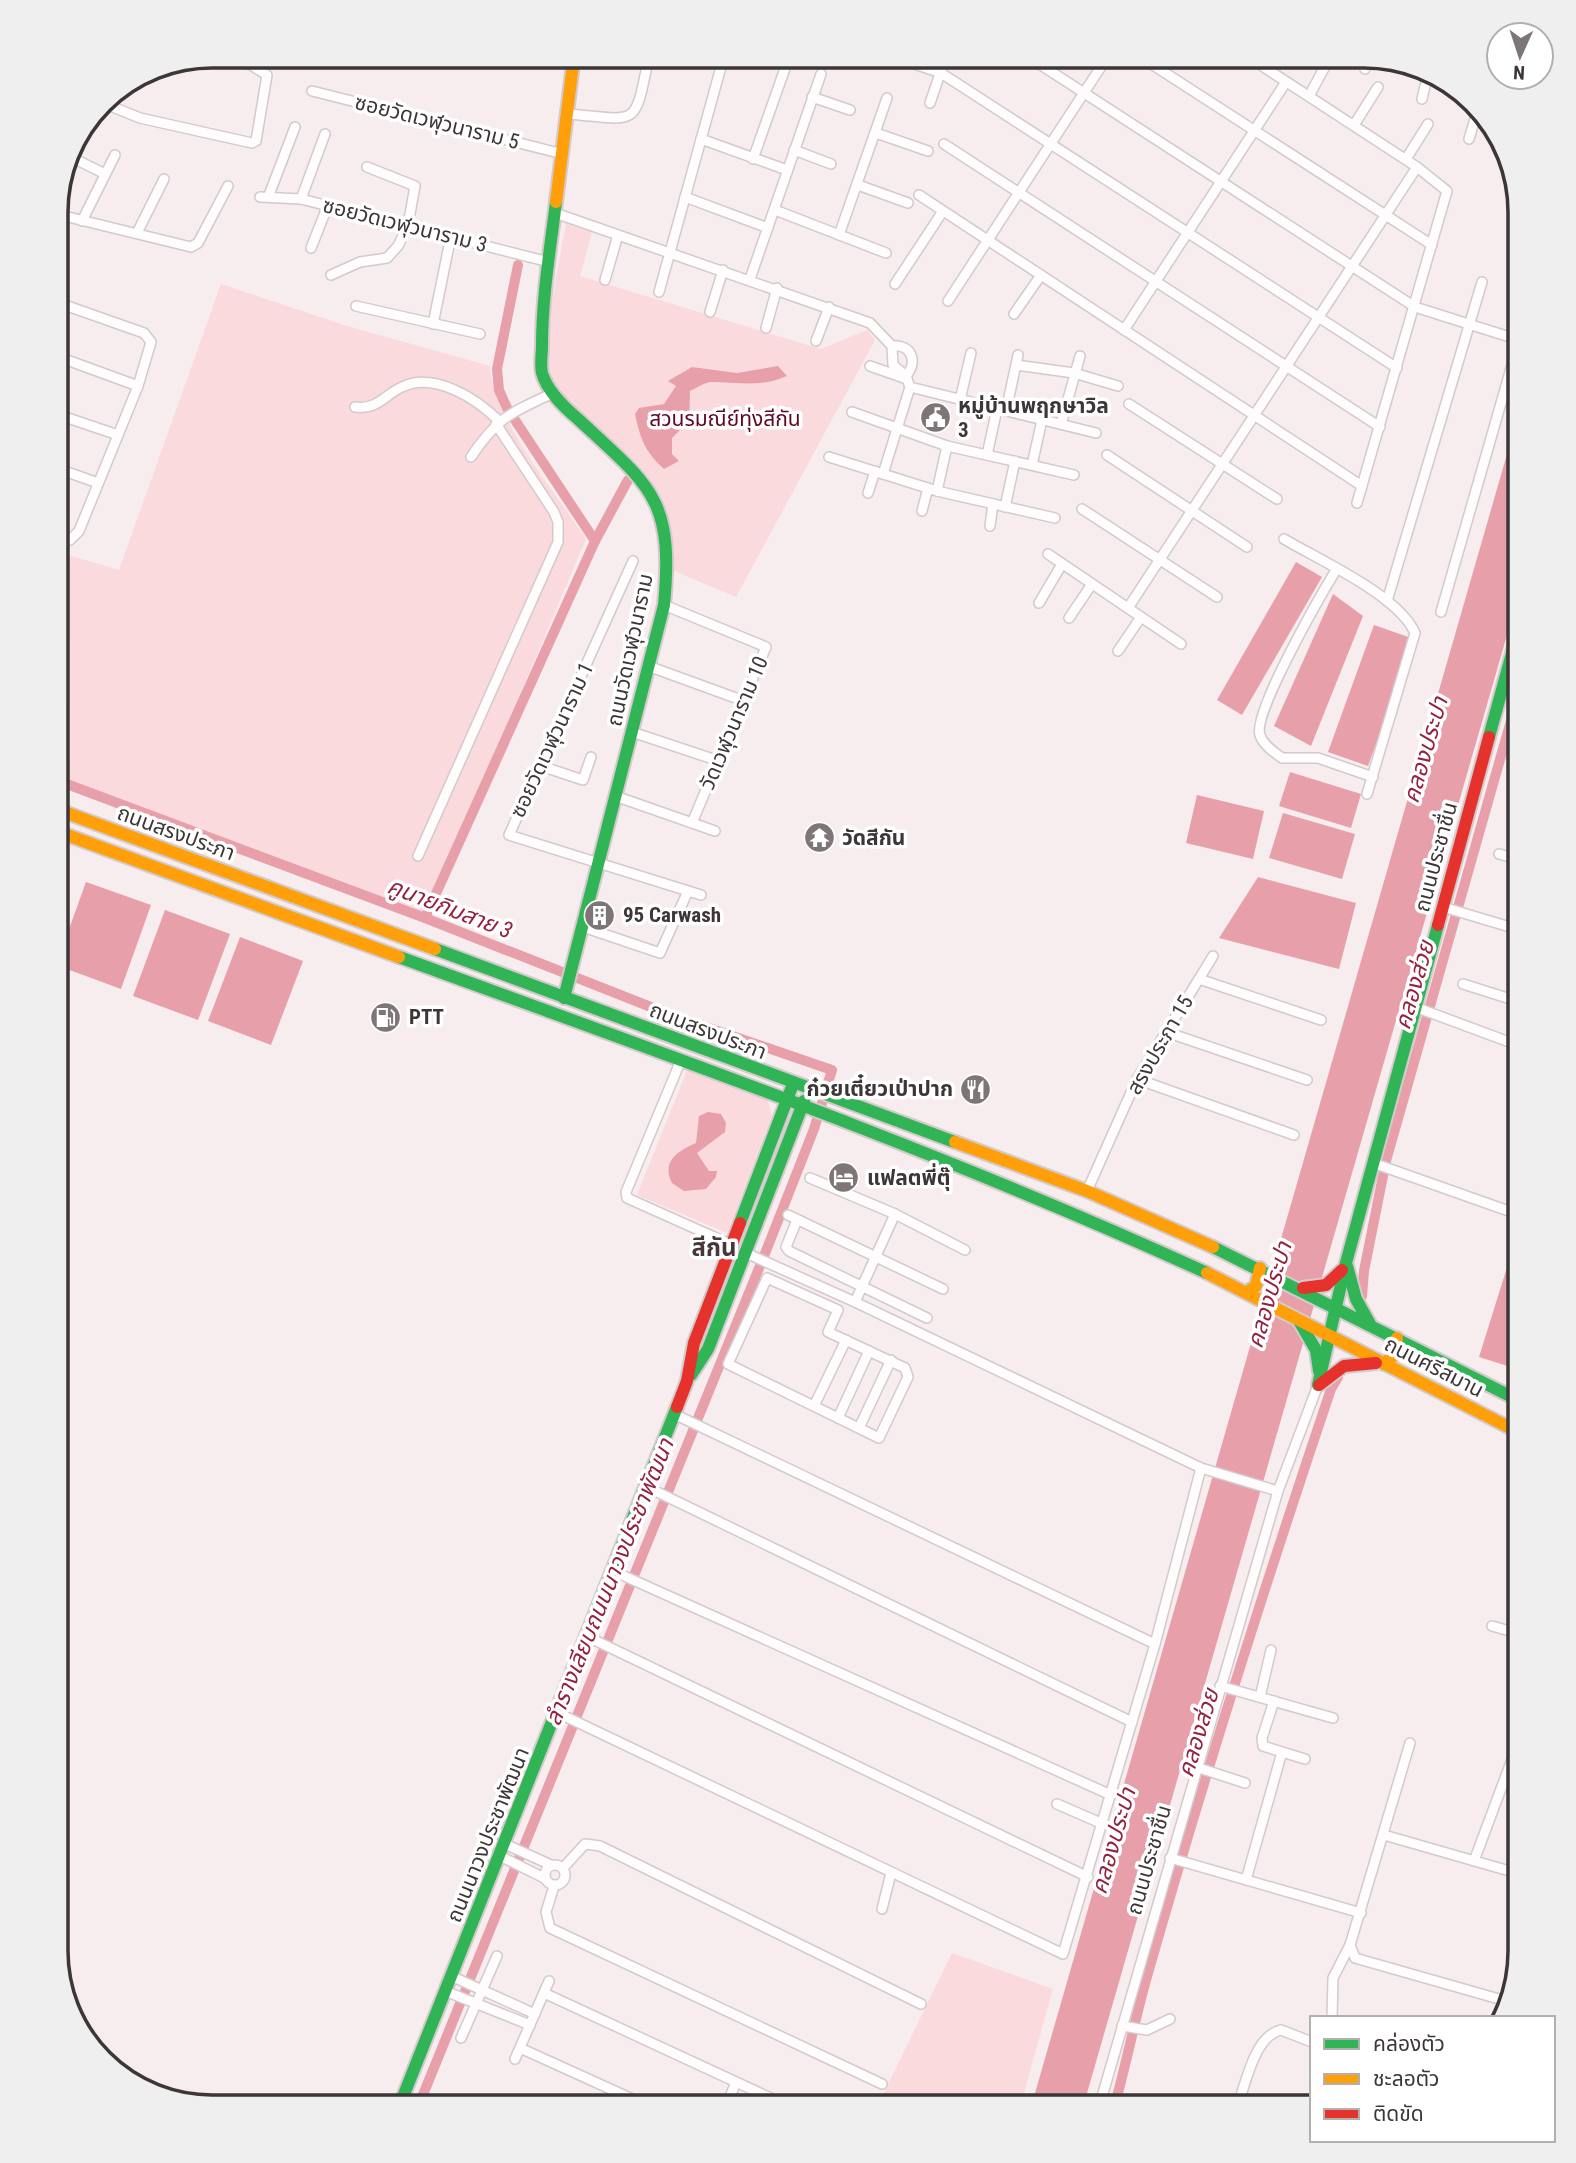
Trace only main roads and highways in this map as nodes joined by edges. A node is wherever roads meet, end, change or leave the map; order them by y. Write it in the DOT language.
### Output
graph roads {
  1 [pos="574,68"];
  2 [pos="1508,669"];
  3 [pos="69,815"];
  4 [pos="69,836"];
  5 [pos="566,992"];
  6 [pos="793,1084"];
  7 [pos="813,1091"];
  8 [pos="786,1101"];
  9 [pos="807,1109"];
  10 [pos="956,1142"];
  11 [pos="949,1163"];
  12 [pos="1346,1263"];
  13 [pos="1264,1270"];
  14 [pos="1247,1292"];
  15 [pos="1320,1293"];
  16 [pos="1338,1308"];
  17 [pos="1370,1324"];
  18 [pos="1309,1329"];
  19 [pos="1331,1335"];
  20 [pos="1397,1338"];
  21 [pos="1384,1364"];
  22 [pos="687,1381"];
  23 [pos="1318,1385"];
  24 [pos="1508,1395"];
  25 [pos="1508,1427"];
  26 [pos="409,2094"];
  1 -- 5 [label="main road, ถนนวัดเวฬุวนาราม"];
  2 -- 12 [label="main road, ถนนประชาชื่น"];
  3 -- 5 [label="main road, ถนนสรงประภา"];
  4 -- 8 [label="main road, ถนนสรงประภา"];
  5 -- 6 [label="main road, ถนนสรงประภา"];
  6 -- 7 [label="main road, ถนนสรงประภา"];
  6 -- 8 [label="main road, ถนนนาวงประชาพัฒนา"];
  7 -- 9 [label="main road, ถนนนาวงประชาพัฒนา"];
  7 -- 10 [label="main road, ถนนสรงประภา"];
  8 -- 9 [label="main road, ถนนสรงประภา"];
  8 -- 22 [label="main road, ถนนนาวงประชาพัฒนา"];
  9 -- 11 [label="main road, ถนนสรงประภา"];
  9 -- 22 [label="main road, ถนนนาวงประชาพัฒนา"];
  10 -- 11 [label="main road"];
  10 -- 13 [label="main road, ถนนสรงประภา"];
  11 -- 14 [label="main road, ถนนสรงประภา"];
  12 -- 15 [label="main road"];
  12 -- 16 [label="main road, ถนนประชาชื่น"];
  12 -- 17 [label="main road"];
  13 -- 14 [label="main road"];
  13 -- 15 [label="main road, ถนนสรงประภา"];
  14 -- 18 [label="main road, ถนนสรงประภา"];
  15 -- 16 [label="main road"];
  16 -- 17 [label="main road, ถนนศรีสมาน"];
  16 -- 19 [label="main road, ถนนประชาชื่น"];
  17 -- 20 [label="main road, ถนนศรีสมาน"];
  18 -- 19 [label="main road, ถนนสรงประภา"];
  18 -- 23 [label="main road"];
  19 -- 21 [label="main road, ถนนศรีสมาน"];
  19 -- 23 [label="main road, ถนนประชาชื่น"];
  20 -- 21 [label="main road"];
  20 -- 24 [label="main road, ถนนศรีสมาน"];
  21 -- 23 [label="main road"];
  21 -- 25 [label="main road, ถนนศรีสมาน"];
  22 -- 26 [label="main road, ถนนนาวงประชาพัฒนา"];
}
